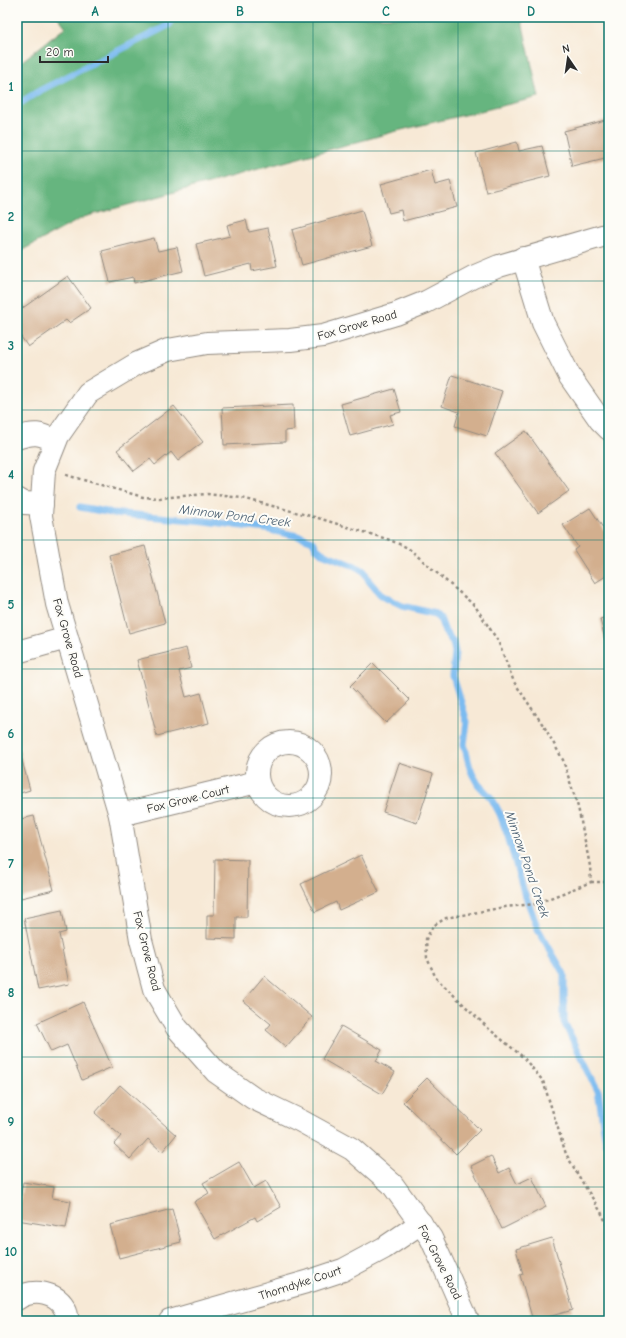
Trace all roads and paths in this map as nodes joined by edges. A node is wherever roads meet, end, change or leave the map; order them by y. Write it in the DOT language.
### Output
graph roads {
  1 [pos="609,234"];
  2 [pos="523,258"];
  3 [pos="609,429"];
  4 [pos="17,438"];
  5 [pos="55,441"];
  6 [pos="46,465"];
  7 [pos="17,499"];
  8 [pos="42,504"];
  9 [pos="67,638"];
  10 [pos="17,652"];
  11 [pos="257,782"];
  12 [pos="120,815"];
  13 [pos="591,882"];
  14 [pos="609,882"];
  15 [pos="421,1223"];
  16 [pos="609,1228"];
  17 [pos="17,1299"];
  18 [pos="68,1321"];
  19 [pos="170,1321"];
  20 [pos="468,1321"];
  1 -- 2 [label="street, Fox Grove Road"];
  2 -- 3 [label="street"];
  2 -- 5 [label="street, Fox Grove Road"];
  4 -- 5 [label="street"];
  5 -- 6 [label="street, Fox Grove Road"];
  6 -- 8 [label="street, Fox Grove Road"];
  6 -- 13 [label="path"];
  7 -- 8 [label="street"];
  8 -- 9 [label="street, Fox Grove Road"];
  9 -- 10 [label="street"];
  9 -- 12 [label="street, Fox Grove Road"];
  11 -- 12 [label="street, Fox Grove Court"];
  12 -- 15 [label="street, Fox Grove Road"];
  13 -- 14 [label="path"];
  13 -- 16 [label="path"];
  15 -- 19 [label="street, Thorndyke Court"];
  15 -- 20 [label="street, Fox Grove Road"];
  17 -- 18 [label="street"];
}
